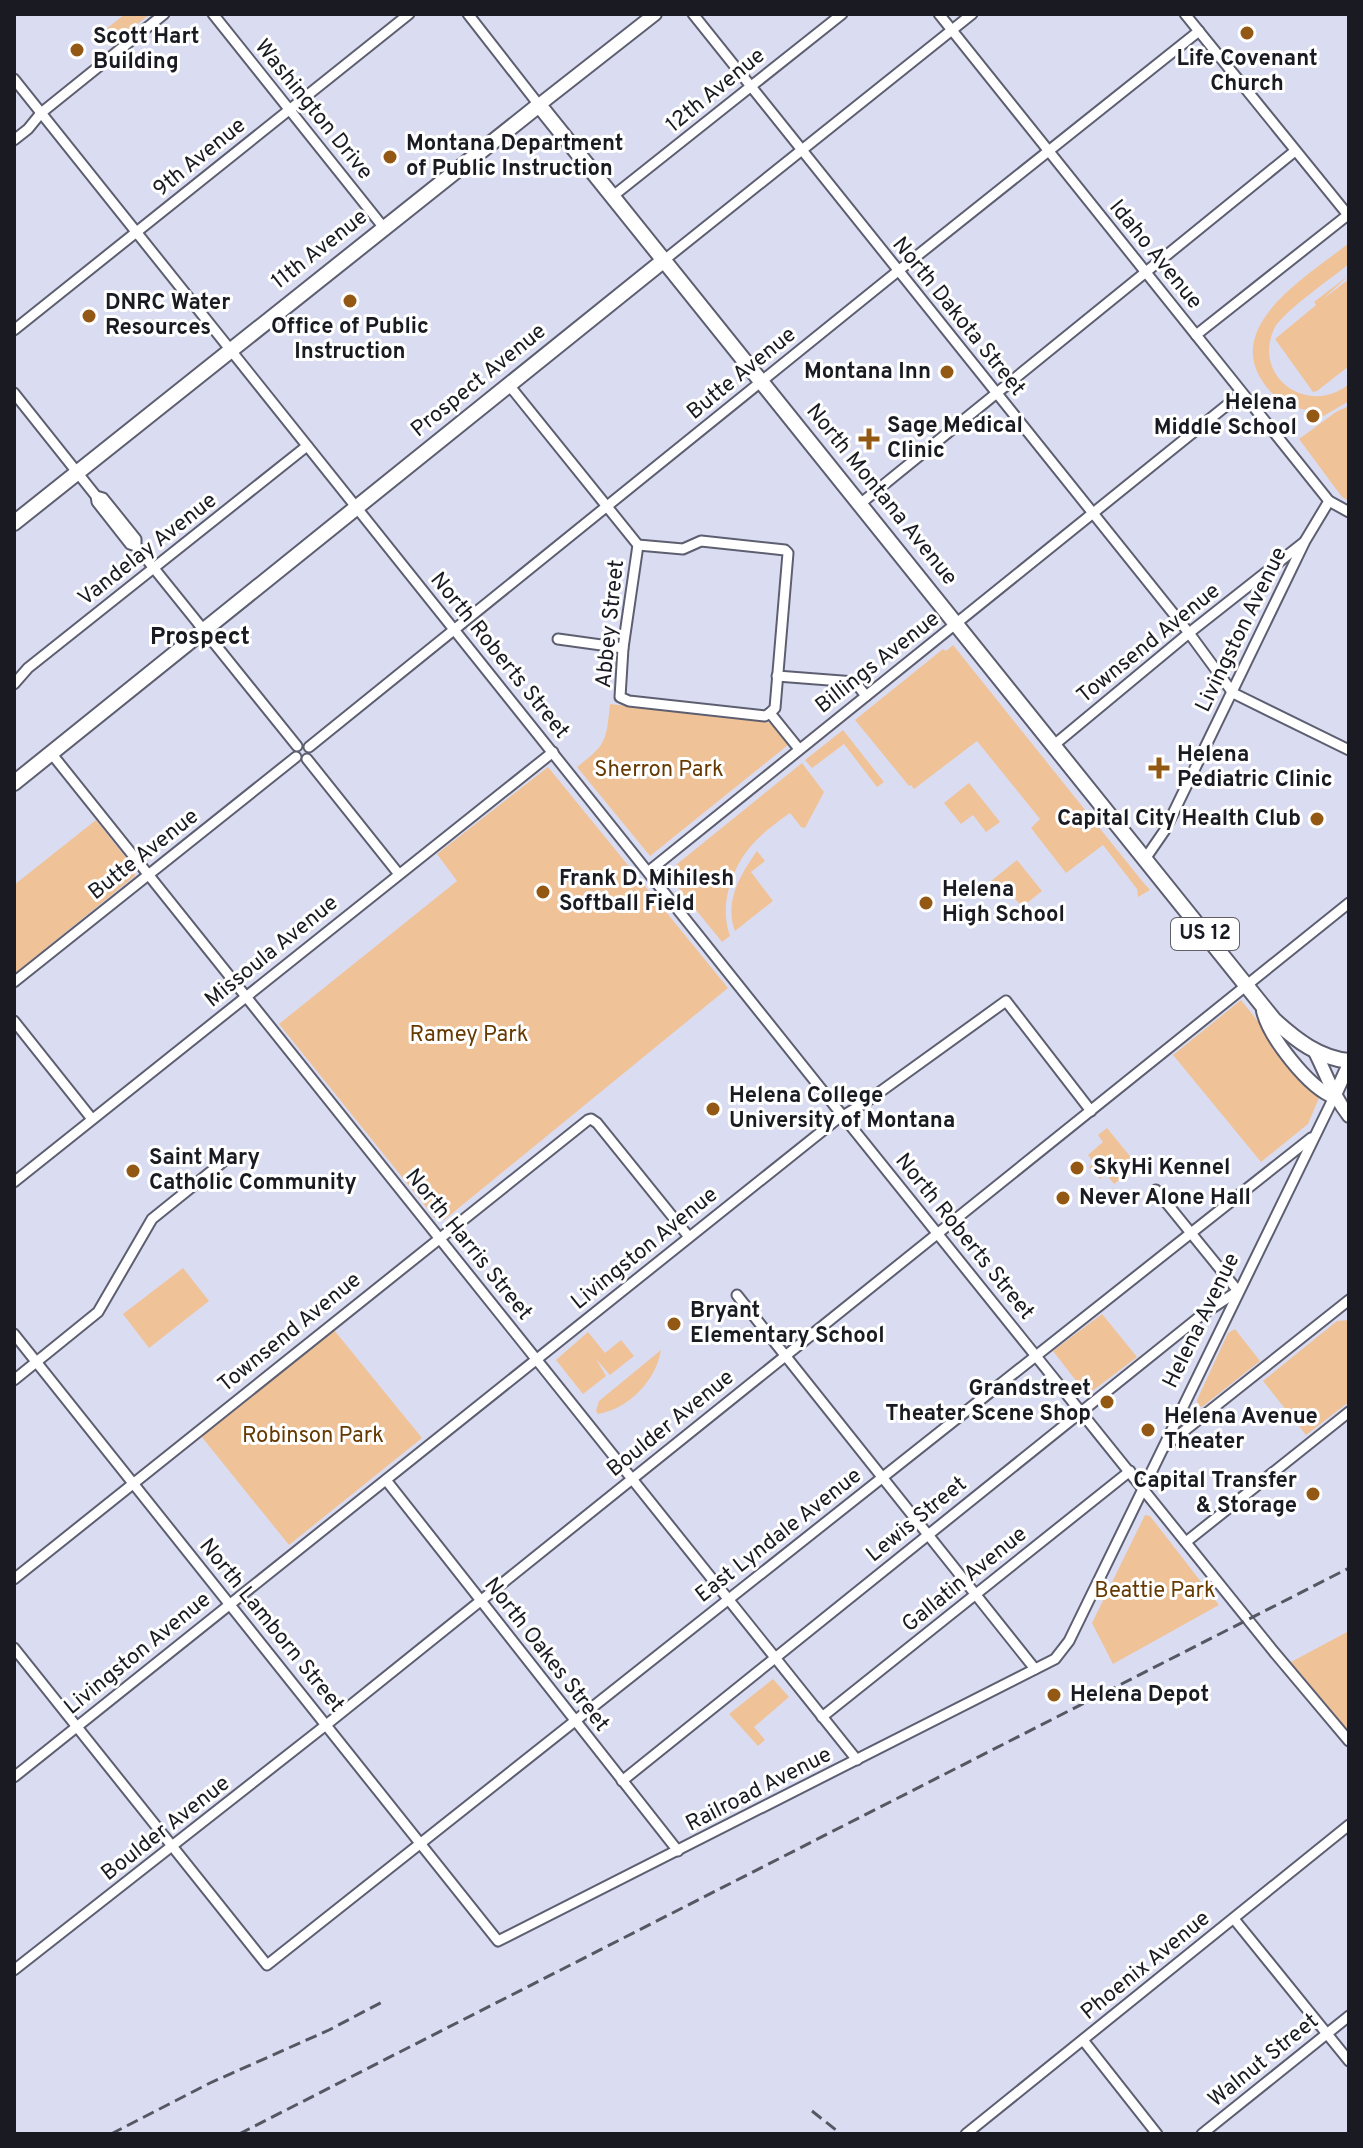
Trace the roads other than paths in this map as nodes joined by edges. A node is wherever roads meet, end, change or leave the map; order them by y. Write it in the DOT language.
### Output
graph roads {
  1 [pos="164,14"];
  2 [pos="213,14"];
  3 [pos="409,14"];
  4 [pos="468,14"];
  5 [pos="655,14"];
  6 [pos="693,14"];
  7 [pos="842,14"];
  8 [pos="939,14"];
  9 [pos="972,14"];
  10 [pos="1185,14"];
  11 [pos="952,30"];
  12 [pos="1199,31"];
  13 [pos="14,79"];
  14 [pos="751,86"];
  15 [pos="539,105"];
  16 [pos="288,109"];
  17 [pos="41,113"];
  18 [pos="14,140"];
  19 [pos="802,150"];
  20 [pos="1049,151"];
  21 [pos="1295,151"];
  22 [pos="613,196"];
  23 [pos="1349,214"];
  24 [pos="384,228"];
  25 [pos="136,233"];
  26 [pos="663,261"];
  27 [pos="898,271"];
  28 [pos="1146,273"];
  29 [pos="14,330"];
  30 [pos="1196,335"];
  31 [pos="230,350"];
  32 [pos="762,382"];
  33 [pos="509,385"];
  34 [pos="14,393"];
  35 [pos="996,393"];
  36 [pos="1242,393"];
  37 [pos="307,446"];
  38 [pos="77,472"];
  39 [pos="1329,501"];
  40 [pos="860,504"];
  41 [pos="606,505"];
  42 [pos="356,508"];
  43 [pos="1349,512"];
  44 [pos="1093,514"];
  45 [pos="14,523"];
  46 [pos="1305,541"];
  47 [pos="638,545"];
  48 [pos="155,569"];
  49 [pos="956,624"];
  50 [pos="454,629"];
  51 [pos="204,630"];
  52 [pos="1189,633"];
  53 [pos="558,639"];
  54 [pos="623,648"];
  55 [pos="777,676"];
  56 [pos="14,684"];
  57 [pos="1233,693"];
  58 [pos="866,696"];
  59 [pos="770,713"];
  60 [pos="1054,745"];
  61 [pos="297,746"];
  62 [pos="309,747"];
  63 [pos="799,749"];
  64 [pos="1349,750"];
  65 [pos="553,752"];
  66 [pos="51,753"];
  67 [pos="302,758"];
  68 [pos="14,783"];
  69 [pos="1145,859"];
  70 [pos="649,871"];
  71 [pos="398,873"];
  72 [pos="148,875"];
  73 [pos="1349,903"];
  74 [pos="14,982"];
  75 [pos="1246,986"];
  76 [pos="246,996"];
  77 [pos="1261,1004"];
  78 [pos="14,1021"];
  79 [pos="1314,1050"];
  80 [pos="1349,1062"];
  81 [pos="1334,1097"];
  82 [pos="1091,1111"];
  83 [pos="842,1115"];
  84 [pos="1349,1116"];
  85 [pos="92,1119"];
  86 [pos="1314,1136"];
  87 [pos="229,1157"];
  88 [pos="14,1182"];
  89 [pos="1156,1190"];
  90 [pos="938,1232"];
  91 [pos="1191,1233"];
  92 [pos="439,1237"];
  93 [pos="689,1237"];
  94 [pos="1238,1291"];
  95 [pos="737,1295"];
  96 [pos="1349,1300"];
  97 [pos="14,1334"];
  98 [pos="785,1355"];
  99 [pos="1036,1356"];
  100 [pos="536,1359"];
  101 [pos="36,1362"];
  102 [pos="14,1380"];
  103 [pos="1082,1411"];
  104 [pos="1349,1412"];
  105 [pos="1161,1449"];
  106 [pos="1130,1471"];
  107 [pos="883,1477"];
  108 [pos="631,1479"];
  109 [pos="386,1480"];
  110 [pos="133,1482"];
  111 [pos="1142,1487"];
  112 [pos="928,1534"];
  113 [pos="1186,1542"];
  114 [pos="14,1579"];
  115 [pos="976,1594"];
  116 [pos="728,1600"];
  117 [pos="480,1601"];
  118 [pos="230,1604"];
  119 [pos="14,1648"];
  120 [pos="776,1659"];
  121 [pos="1035,1669"];
  122 [pos="822,1717"];
  123 [pos="575,1722"];
  124 [pos="326,1725"];
  125 [pos="76,1726"];
  126 [pos="1349,1741"];
  127 [pos="857,1760"];
  128 [pos="14,1777"];
  129 [pos="622,1781"];
  130 [pos="1349,1825"];
  131 [pos="421,1844"];
  132 [pos="173,1847"];
  133 [pos="678,1851"];
  134 [pos="1234,1919"];
  135 [pos="498,1941"];
  136 [pos="15,1966"];
  137 [pos="1349,2016"];
  138 [pos="1326,2034"];
  139 [pos="1083,2040"];
  140 [pos="1349,2061"];
  141 [pos="966,2134"];
  142 [pos="1157,2134"];
  143 [pos="1202,2134"];
  1 -- 17 [label="street"];
  2 -- 16 [label="street, Washington Drive"];
  3 -- 16 [label="street, 9th Avenue"];
  4 -- 15 [label="street, North Montana Avenue"];
  5 -- 15 [label="main road, 11th Avenue"];
  6 -- 14 [label="street, North Dakota Street"];
  7 -- 14 [label="street, 12th Avenue"];
  8 -- 11 [label="street, Idaho Avenue"];
  9 -- 11 [label="street, Prospect Avenue"];
  10 -- 12 [label="street"];
  11 -- 19 [label="street, Prospect Avenue"];
  11 -- 20 [label="street, Idaho Avenue"];
  12 -- 20 [label="street, Butte Avenue"];
  12 -- 21 [label="street"];
  13 -- 17 [label="street, North Roberts Street"];
  14 -- 19 [label="street, North Dakota Street"];
  14 -- 22 [label="street, 12th Avenue"];
  15 -- 22 [label="highway, North Montana Avenue"];
  15 -- 24 [label="highway, 11th Avenue"];
  16 -- 24 [label="street, Washington Drive"];
  16 -- 25 [label="street, 9th Avenue"];
  17 -- 18 [label="street"];
  17 -- 25 [label="street, North Roberts Street"];
  19 -- 26 [label="street, Prospect Avenue"];
  19 -- 27 [label="street, North Dakota Street"];
  20 -- 27 [label="street, Butte Avenue"];
  20 -- 28 [label="street, Idaho Avenue"];
  21 -- 23 [label="street"];
  21 -- 28 [label="street"];
  22 -- 26 [label="highway, North Montana Avenue"];
  23 -- 30 [label="street"];
  24 -- 31 [label="highway, 11th Avenue"];
  25 -- 29 [label="street, 9th Avenue"];
  25 -- 31 [label="street, North Roberts Street"];
  26 -- 32 [label="highway, North Montana Avenue / US 12"];
  26 -- 33 [label="highway, Prospect Avenue"];
  27 -- 32 [label="street, Butte Avenue"];
  27 -- 35 [label="street, North Dakota Street"];
  28 -- 30 [label="street, Idaho Avenue"];
  28 -- 35 [label="street"];
  30 -- 36 [label="street, Idaho Avenue"];
  31 -- 37 [label="street, North Roberts Street"];
  31 -- 38 [label="highway, 11th Avenue"];
  32 -- 40 [label="highway, North Montana Avenue / US 12"];
  32 -- 41 [label="street, Butte Avenue"];
  33 -- 41 [label="street"];
  33 -- 42 [label="highway, Prospect Avenue"];
  34 -- 38 [label="street"];
  35 -- 40 [label="street"];
  35 -- 44 [label="street, North Dakota Street"];
  36 -- 39 [label="street, Idaho Avenue"];
  36 -- 44 [label="street, Billings Avenue"];
  37 -- 42 [label="street, North Roberts Street"];
  37 -- 48 [label="street, Vandelay Avenue"];
  38 -- 45 [label="highway, 11th Avenue"];
  38 -- 48 [label="street"];
  39 -- 43 [label="street, Idaho Avenue"];
  39 -- 46 [label="street, Livingston Avenue"];
  40 -- 49 [label="highway, North Montana Avenue / US 12"];
  41 -- 47 [label="street"];
  41 -- 50 [label="street, Butte Avenue"];
  42 -- 50 [label="street, North Roberts Street"];
  42 -- 51 [label="highway, Prospect Avenue"];
  44 -- 49 [label="street, Billings Avenue"];
  44 -- 52 [label="street, North Dakota Street"];
  46 -- 52 [label="street, Townsend Avenue"];
  46 -- 57 [label="street, Livingston Avenue"];
  47 -- 54 [label="street, Abbey Street"];
  47 -- 55 [label="street"];
  48 -- 51 [label="street"];
  48 -- 56 [label="street, Vandelay Avenue"];
  49 -- 58 [label="street, Billings Avenue"];
  49 -- 60 [label="highway, North Montana Avenue / US 12"];
  50 -- 62 [label="street, Butte Avenue"];
  50 -- 65 [label="street, North Roberts Street"];
  51 -- 61 [label="street"];
  51 -- 66 [label="highway, Prospect Avenue"];
  52 -- 57 [label="street, North Dakota Street"];
  52 -- 60 [label="street, Townsend Avenue"];
  53 -- 54 [label="street"];
  54 -- 59 [label="street, Abbey Street"];
  55 -- 58 [label="street"];
  55 -- 59 [label="street"];
  57 -- 64 [label="street, North Dakota Street"];
  57 -- 69 [label="street, Livingston Avenue"];
  58 -- 63 [label="street, Billings Avenue"];
  59 -- 63 [label="street"];
  60 -- 69 [label="highway, North Montana Avenue / US 12"];
  61 -- 62 [label="street"];
  61 -- 67 [label="street"];
  62 -- 67 [label="street"];
  63 -- 70 [label="street, Billings Avenue"];
  65 -- 70 [label="street, North Roberts Street"];
  65 -- 71 [label="street, Missoula Avenue"];
  66 -- 68 [label="highway, Prospect Avenue"];
  66 -- 72 [label="street, North Harris Street"];
  67 -- 71 [label="street"];
  67 -- 72 [label="street, Butte Avenue"];
  69 -- 75 [label="highway, North Montana Avenue / US 12"];
  70 -- 83 [label="street, North Roberts Street"];
  71 -- 76 [label="street, Missoula Avenue"];
  72 -- 74 [label="street, Butte Avenue"];
  72 -- 76 [label="street, North Harris Street"];
  73 -- 75 [label="street, Boulder Avenue"];
  75 -- 77 [label="highway, North Montana Avenue / US 12"];
  75 -- 82 [label="street, Boulder Avenue"];
  76 -- 85 [label="street, Missoula Avenue"];
  76 -- 92 [label="street, North Harris Street"];
  77 -- 79 [label="highway, North Montana Avenue / US 12"];
  77 -- 81 [label="main road, North Montana Avenue"];
  78 -- 85 [label="street"];
  79 -- 80 [label="highway, North Montana Avenue / US 12"];
  79 -- 81 [label="main road, North Montana Avenue"];
  80 -- 81 [label="main road, Helena Avenue"];
  81 -- 84 [label="main road, North Montana Avenue"];
  81 -- 86 [label="street, Helena Avenue"];
  82 -- 83 [label="street, Livingston Avenue"];
  82 -- 90 [label="street, Boulder Avenue"];
  83 -- 90 [label="street, North Roberts Street"];
  83 -- 93 [label="street, Livingston Avenue"];
  85 -- 88 [label="street, Missoula Avenue"];
  86 -- 91 [label="street, East Lyndale Avenue"];
  86 -- 94 [label="street, Helena Avenue"];
  87 -- 101 [label="street"];
  89 -- 91 [label="street"];
  90 -- 98 [label="street, Boulder Avenue"];
  90 -- 99 [label="street, North Roberts Street"];
  91 -- 94 [label="street"];
  91 -- 99 [label="street, East Lyndale Avenue"];
  92 -- 93 [label="street, Townsend Avenue"];
  92 -- 100 [label="street, North Harris Street"];
  92 -- 110 [label="street, Townsend Avenue"];
  93 -- 100 [label="street, Livingston Avenue"];
  94 -- 103 [label="street, Lewis Street"];
  94 -- 105 [label="street, Helena Avenue"];
  95 -- 98 [label="street"];
  96 -- 105 [label="street"];
  97 -- 101 [label="street, North Lamborn Street"];
  98 -- 107 [label="street"];
  98 -- 108 [label="street, Boulder Avenue"];
  99 -- 103 [label="street, North Roberts Street"];
  99 -- 107 [label="street, East Lyndale Avenue"];
  100 -- 108 [label="street, North Harris Street"];
  100 -- 109 [label="street, Livingston Avenue"];
  101 -- 102 [label="street"];
  101 -- 110 [label="street, North Lamborn Street"];
  103 -- 106 [label="street, North Roberts Street"];
  103 -- 112 [label="street, Lewis Street"];
  104 -- 113 [label="street"];
  105 -- 111 [label="street, Helena Avenue"];
  106 -- 111 [label="street, North Roberts Street"];
  106 -- 115 [label="street, Gallatin Avenue"];
  107 -- 112 [label="street"];
  107 -- 116 [label="street, East Lyndale Avenue"];
  108 -- 116 [label="street, North Harris Street"];
  108 -- 117 [label="street, Boulder Avenue"];
  109 -- 117 [label="street, North Oakes Street"];
  109 -- 118 [label="street, Livingston Avenue"];
  110 -- 114 [label="street, Townsend Avenue"];
  110 -- 118 [label="street, North Lamborn Street"];
  111 -- 113 [label="street, North Roberts Street"];
  111 -- 121 [label="street, Helena Avenue"];
  112 -- 115 [label="street"];
  112 -- 120 [label="street, Lewis Street"];
  113 -- 126 [label="street, North Roberts Street"];
  115 -- 121 [label="street"];
  115 -- 122 [label="street, Gallatin Avenue"];
  116 -- 120 [label="street, North Harris Street"];
  116 -- 123 [label="street, East Lyndale Avenue"];
  117 -- 123 [label="street, North Oakes Street"];
  117 -- 124 [label="street, Boulder Avenue"];
  118 -- 124 [label="street, North Lamborn Street"];
  118 -- 125 [label="street, Livingston Avenue"];
  119 -- 125 [label="street"];
  120 -- 122 [label="street, North Harris Street"];
  120 -- 129 [label="street, Lewis Street"];
  121 -- 127 [label="street, Railroad Avenue"];
  122 -- 127 [label="street, North Harris Street"];
  123 -- 129 [label="street, North Oakes Street"];
  123 -- 131 [label="street, East Lyndale Avenue"];
  124 -- 131 [label="street, North Lamborn Street"];
  124 -- 132 [label="street, Boulder Avenue"];
  125 -- 128 [label="street, Livingston Avenue"];
  125 -- 132 [label="street"];
  127 -- 133 [label="street, Railroad Avenue"];
  129 -- 133 [label="street, North Oakes Street"];
  130 -- 134 [label="street, Phoenix Avenue"];
  131 -- 132 [label="street, East Lyndale Avenue"];
  131 -- 135 [label="street, North Lamborn Street"];
  132 -- 136 [label="street, Boulder Avenue"];
  133 -- 135 [label="street, Railroad Avenue"];
  134 -- 138 [label="street"];
  134 -- 139 [label="street, Phoenix Avenue"];
  137 -- 138 [label="street, Walnut Street"];
  138 -- 140 [label="street"];
  138 -- 143 [label="street, Walnut Street"];
  139 -- 141 [label="street, Phoenix Avenue"];
  139 -- 142 [label="street"];
}
